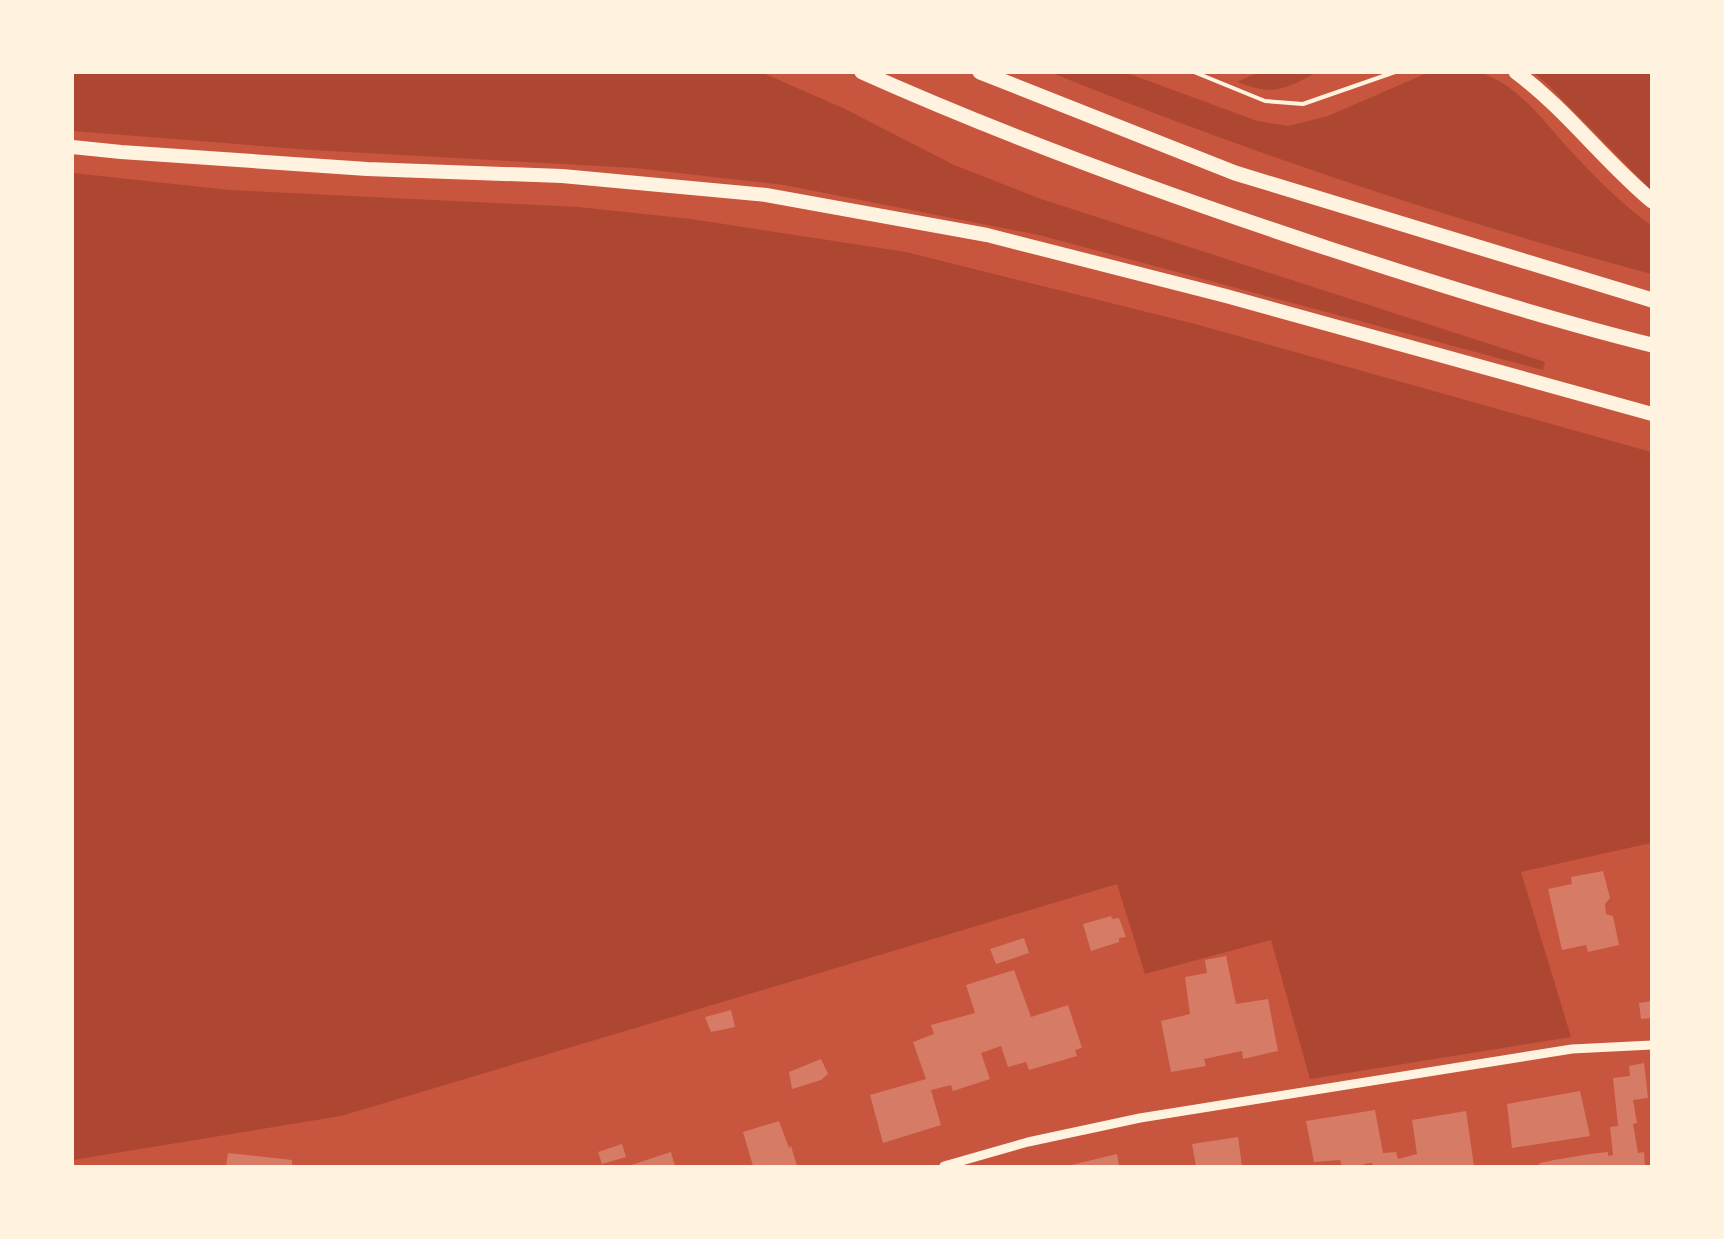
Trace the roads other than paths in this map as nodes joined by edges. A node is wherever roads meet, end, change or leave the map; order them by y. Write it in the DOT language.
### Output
graph roads {
  1 [pos="862,72"];
  2 [pos="980,72"];
  3 [pos="1194,72"];
  4 [pos="1395,72"];
  5 [pos="1516,72"];
  6 [pos="72,147"];
  7 [pos="1652,201"];
  8 [pos="1652,300"];
  9 [pos="1652,345"];
  10 [pos="1652,414"];
  11 [pos="1652,1045"];
  12 [pos="944,1166"];
  1 -- 9 [label="highway"];
  2 -- 8 [label="highway"];
  3 -- 4 [label="lane"];
  5 -- 7 [label="highway"];
  6 -- 10 [label="highway"];
  11 -- 12 [label="street"];
}
